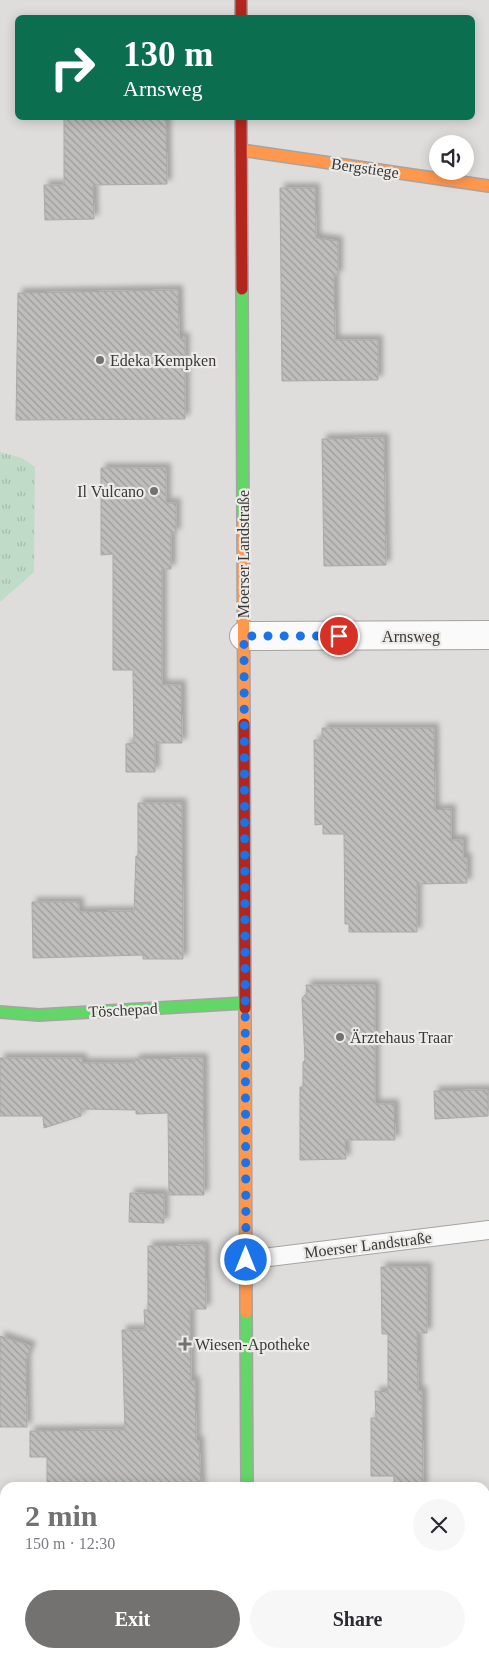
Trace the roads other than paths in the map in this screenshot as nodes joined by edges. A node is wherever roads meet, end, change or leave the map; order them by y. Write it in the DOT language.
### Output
graph roads {
  1 [pos="240,0"];
  2 [pos="241,15"];
  3 [pos="241,120"];
  4 [pos="241,150"];
  5 [pos="489,186"];
  6 [pos="489,635"];
  7 [pos="244,636"];
  8 [pos="245,1003"];
  9 [pos="0,1012"];
  10 [pos="489,1230"];
  11 [pos="246,1260"];
  12 [pos="247,1482"];
  1 -- 2 [label="main road"];
  3 -- 4 [label="main road, Moerser Landstraße"];
  4 -- 5 [label="main road, Bergstiege"];
  4 -- 7 [label="main road, Moerser Landstraße"];
  6 -- 7 [label="street, Arnsweg"];
  7 -- 8 [label="main road, Moerser Landstraße"];
  8 -- 9 [label="main road, Töschepad"];
  8 -- 11 [label="main road, Moerser Landstraße"];
  10 -- 11 [label="lane, Moerser Landstraße"];
  11 -- 12 [label="main road, Moerser Landstraße"];
}
